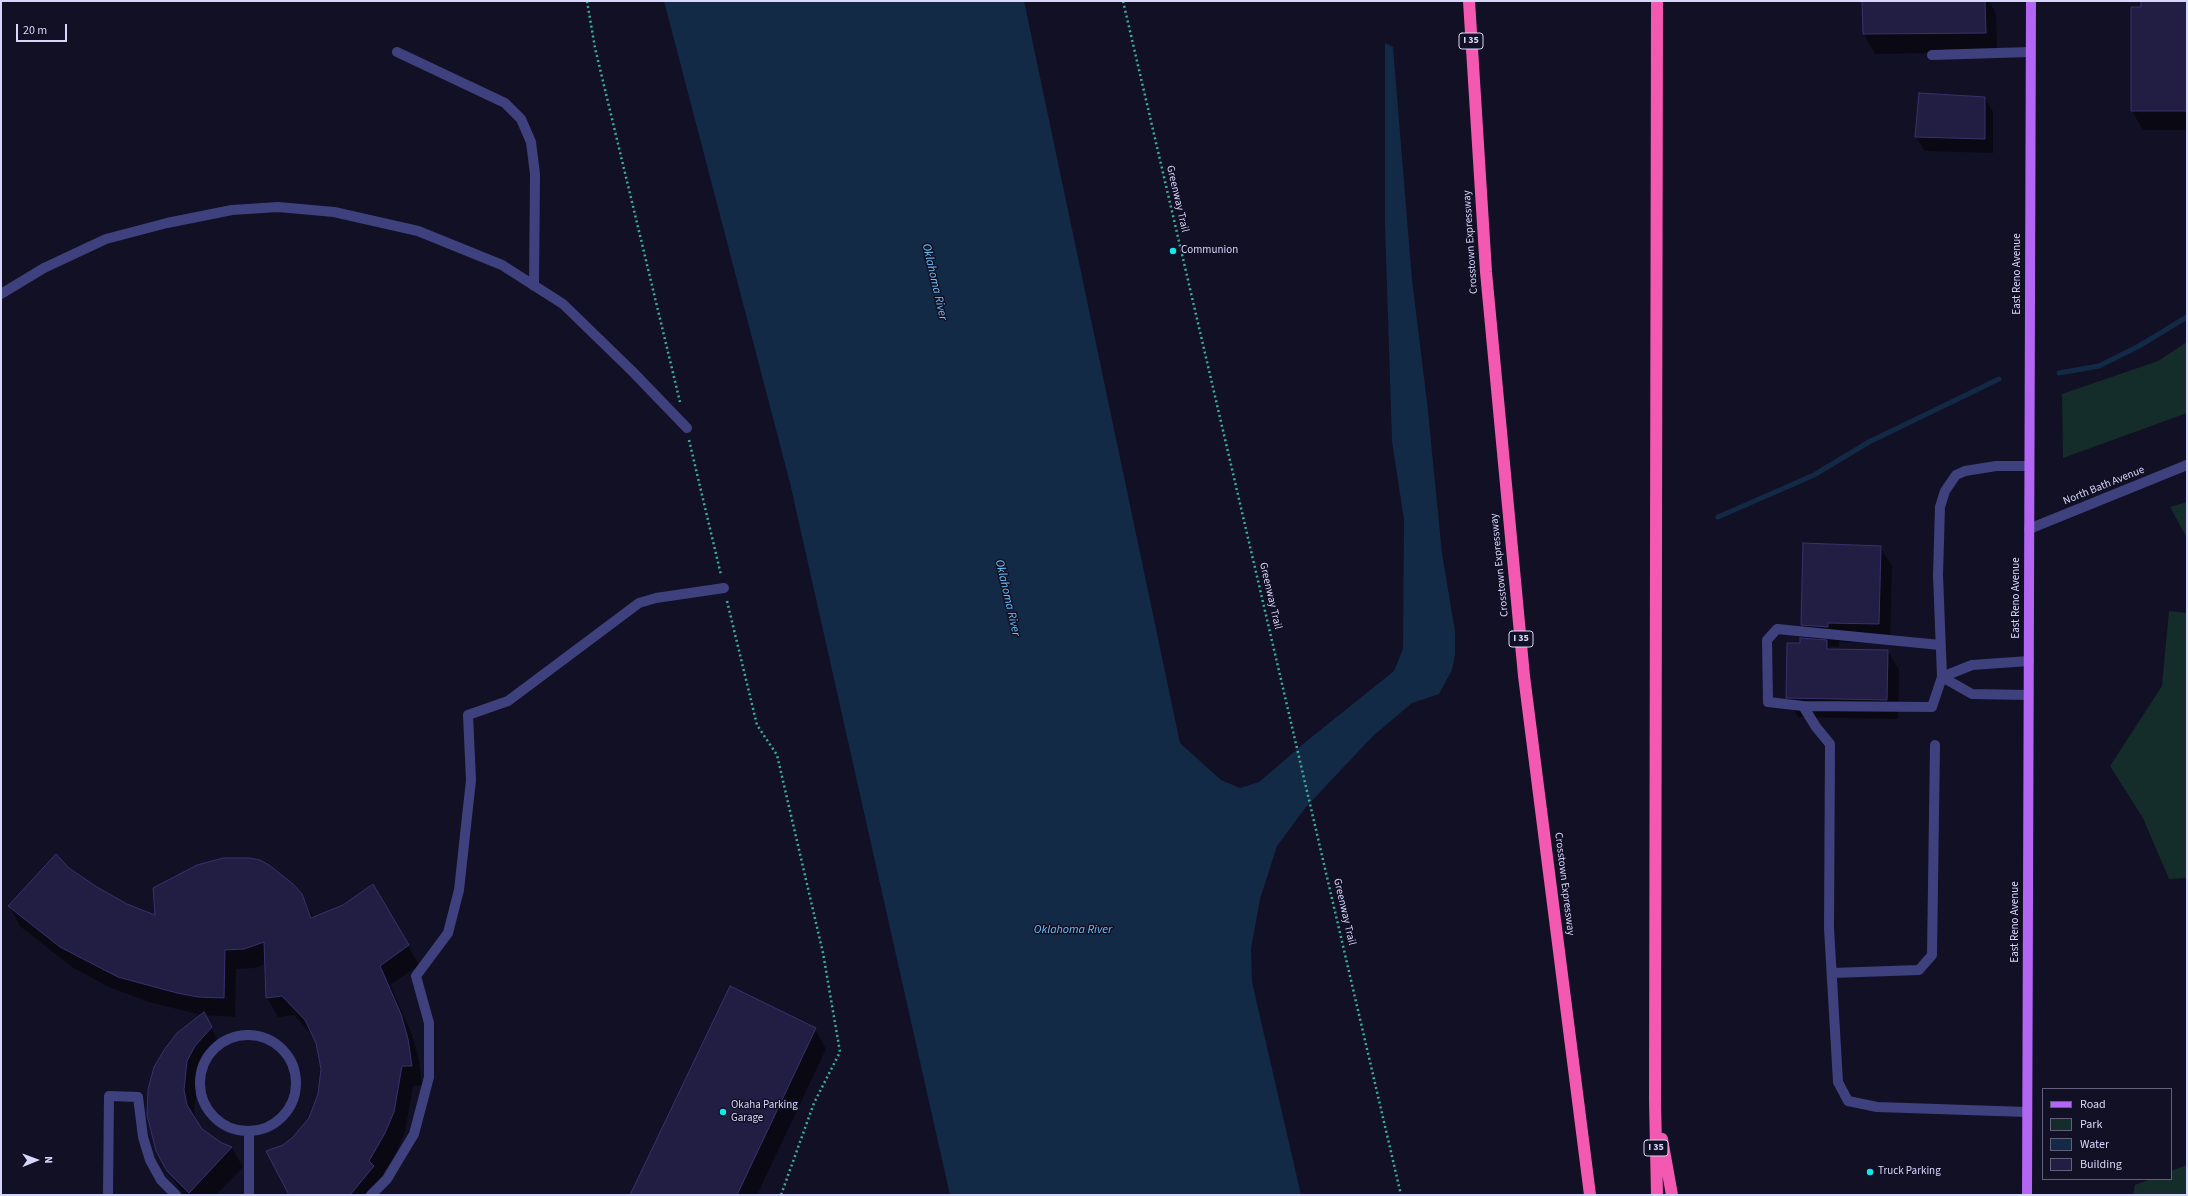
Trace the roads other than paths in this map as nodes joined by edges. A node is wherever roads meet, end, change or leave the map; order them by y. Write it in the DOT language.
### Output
graph roads {
  1 [pos="1469,1"];
  2 [pos="1658,1"];
  3 [pos="2031,1"];
  4 [pos="397,52"];
  5 [pos="2030,52"];
  6 [pos="1932,55"];
  7 [pos="534,286"];
  8 [pos="1,294"];
  9 [pos="686,428"];
  10 [pos="2187,465"];
  11 [pos="2029,466"];
  12 [pos="2029,529"];
  13 [pos="724,588"];
  14 [pos="1940,642"];
  15 [pos="2029,661"];
  16 [pos="1942,677"];
  17 [pos="2028,696"];
  18 [pos="1803,706"];
  19 [pos="1935,745"];
  20 [pos="1832,973"];
  21 [pos="1655,1100"];
  22 [pos="2027,1112"];
  23 [pos="249,1132"];
  24 [pos="108,1195"];
  25 [pos="176,1195"];
  26 [pos="249,1195"];
  27 [pos="371,1195"];
  28 [pos="1590,1195"];
  29 [pos="1658,1195"];
  30 [pos="1672,1195"];
  31 [pos="2027,1195"];
  1 -- 28 [label="highway, Crosstown Expressway / I 35"];
  2 -- 21 [label="highway, I 35"];
  3 -- 5 [label="main road, East Reno Avenue"];
  4 -- 7 [label="street"];
  5 -- 6 [label="street"];
  5 -- 11 [label="main road, East Reno Avenue"];
  7 -- 8 [label="street"];
  7 -- 9 [label="street"];
  10 -- 12 [label="street, North Bath Avenue"];
  11 -- 12 [label="main road, East Reno Avenue"];
  11 -- 14 [label="street"];
  12 -- 15 [label="main road, East Reno Avenue"];
  13 -- 27 [label="street"];
  14 -- 16 [label="street"];
  14 -- 18 [label="street"];
  15 -- 16 [label="street"];
  15 -- 17 [label="main road, East Reno Avenue"];
  16 -- 17 [label="street"];
  16 -- 18 [label="street"];
  17 -- 22 [label="main road, East Reno Avenue"];
  18 -- 20 [label="street"];
  19 -- 20 [label="street"];
  20 -- 22 [label="street"];
  21 -- 29 [label="highway, I 35"];
  21 -- 30 [label="highway"];
  22 -- 31 [label="main road, East Reno Avenue"];
  23 -- 23 [label="street"];
  23 -- 26 [label="street"];
  24 -- 25 [label="street"];
}
